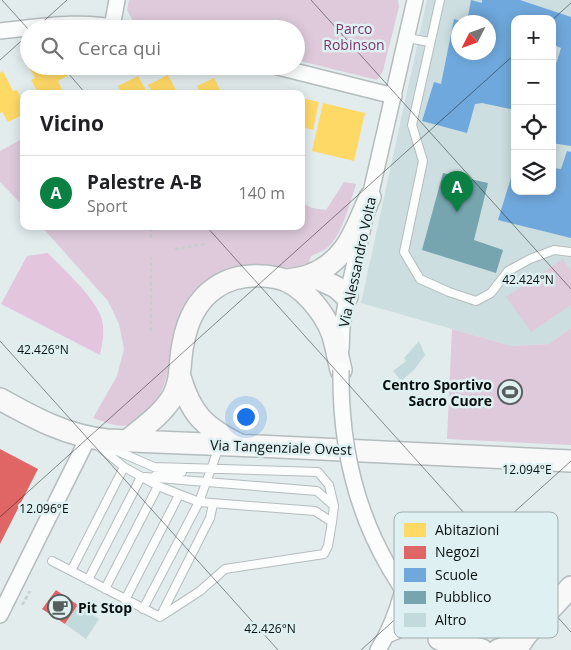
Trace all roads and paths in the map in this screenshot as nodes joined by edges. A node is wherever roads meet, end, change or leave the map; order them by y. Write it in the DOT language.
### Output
graph roads {
  1 [pos="117,0"];
  2 [pos="415,0"];
  3 [pos="440,0"];
  4 [pos="116,20"];
  5 [pos="20,29"];
  6 [pos="0,31"];
  7 [pos="407,38"];
  8 [pos="430,42"];
  9 [pos="305,74"];
  10 [pos="394,96"];
  11 [pos="370,197"];
  12 [pos="152,230"];
  13 [pos="151,238"];
  14 [pos="206,244"];
  15 [pos="175,249"];
  16 [pos="571,252"];
  17 [pos="151,256"];
  18 [pos="307,284"];
  19 [pos="347,297"];
  20 [pos="151,331"];
  21 [pos="341,370"];
  22 [pos="180,377"];
  23 [pos="0,399"];
  24 [pos="88,438"];
  25 [pos="127,440"];
  26 [pos="219,445"];
  27 [pos="241,445"];
  28 [pos="566,463"];
  29 [pos="124,467"];
  30 [pos="212,468"];
  31 [pos="141,477"];
  32 [pos="207,483"];
  33 [pos="158,486"];
  34 [pos="179,495"];
  35 [pos="199,502"];
  36 [pos="213,504"];
  37 [pos="334,506"];
  38 [pos="332,522"];
  39 [pos="52,561"];
  40 [pos="71,571"];
  41 [pos="394,575"];
  42 [pos="88,580"];
  43 [pos="571,588"];
  44 [pos="105,589"];
  45 [pos="30,591"];
  46 [pos="125,600"];
  47 [pos="558,602"];
  48 [pos="22,606"];
  49 [pos="143,609"];
  50 [pos="0,615"];
  51 [pos="160,617"];
  52 [pos="394,620"];
  53 [pos="394,633"];
  54 [pos="388,635"];
  55 [pos="440,639"];
  56 [pos="521,643"];
  57 [pos="378,650"];
  58 [pos="482,650"];
  59 [pos="498,650"];
  1 -- 4 [label="street"];
  2 -- 7 [label="street, Via Alessandro Volta"];
  3 -- 8 [label="lane"];
  5 -- 6 [label="street"];
  7 -- 8 [label="lane"];
  7 -- 10 [label="street, Via Alessandro Volta"];
  8 -- 16 [label="lane"];
  9 -- 10 [label="street"];
  10 -- 11 [label="street, Via Alessandro Volta"];
  11 -- 18 [label="main road"];
  11 -- 19 [label="street, Via Alessandro Volta"];
  12 -- 13 [label="path"];
  14 -- 15 [label="path"];
  17 -- 20 [label="path"];
  18 -- 19 [label="main road"];
  18 -- 21 [label="main road"];
  18 -- 22 [label="main road"];
  19 -- 21 [label="street, Via Alessandro Volta"];
  21 -- 41 [label="street, Via Alessandro Volta, bridge"];
  22 -- 25 [label="main road"];
  22 -- 27 [label="main road"];
  23 -- 24 [label="main road, Via Tangenziale Ovest"];
  24 -- 25 [label="main road, Via Tangenziale Ovest"];
  24 -- 29 [label="lane"];
  24 -- 30 [label="lane"];
  24 -- 50 [label="street"];
  25 -- 26 [label="main road, Via Tangenziale Ovest"];
  26 -- 27 [label="main road, Via Tangenziale Ovest"];
  26 -- 30 [label="lane"];
  27 -- 28 [label="main road, Via Tangenziale Ovest"];
  29 -- 31 [label="lane"];
  29 -- 40 [label="lane"];
  30 -- 31 [label="lane"];
  30 -- 32 [label="lane"];
  30 -- 37 [label="lane"];
  31 -- 32 [label="lane"];
  31 -- 33 [label="lane"];
  31 -- 42 [label="lane"];
  32 -- 35 [label="lane"];
  32 -- 37 [label="lane"];
  33 -- 34 [label="lane"];
  33 -- 44 [label="lane"];
  34 -- 35 [label="lane"];
  34 -- 46 [label="lane"];
  35 -- 36 [label="lane"];
  35 -- 49 [label="lane"];
  36 -- 38 [label="lane"];
  36 -- 51 [label="lane"];
  37 -- 38 [label="lane"];
  38 -- 51 [label="lane"];
  39 -- 40 [label="lane"];
  40 -- 42 [label="lane"];
  42 -- 44 [label="lane"];
  43 -- 47 [label="main road"];
  44 -- 46 [label="lane"];
  45 -- 48 [label="path"];
  46 -- 49 [label="lane"];
  49 -- 51 [label="lane"];
  52 -- 54 [label="street"];
  53 -- 54 [label="street"];
  54 -- 57 [label="street"];
  55 -- 58 [label="main road"];
  56 -- 59 [label="main road"];
}
